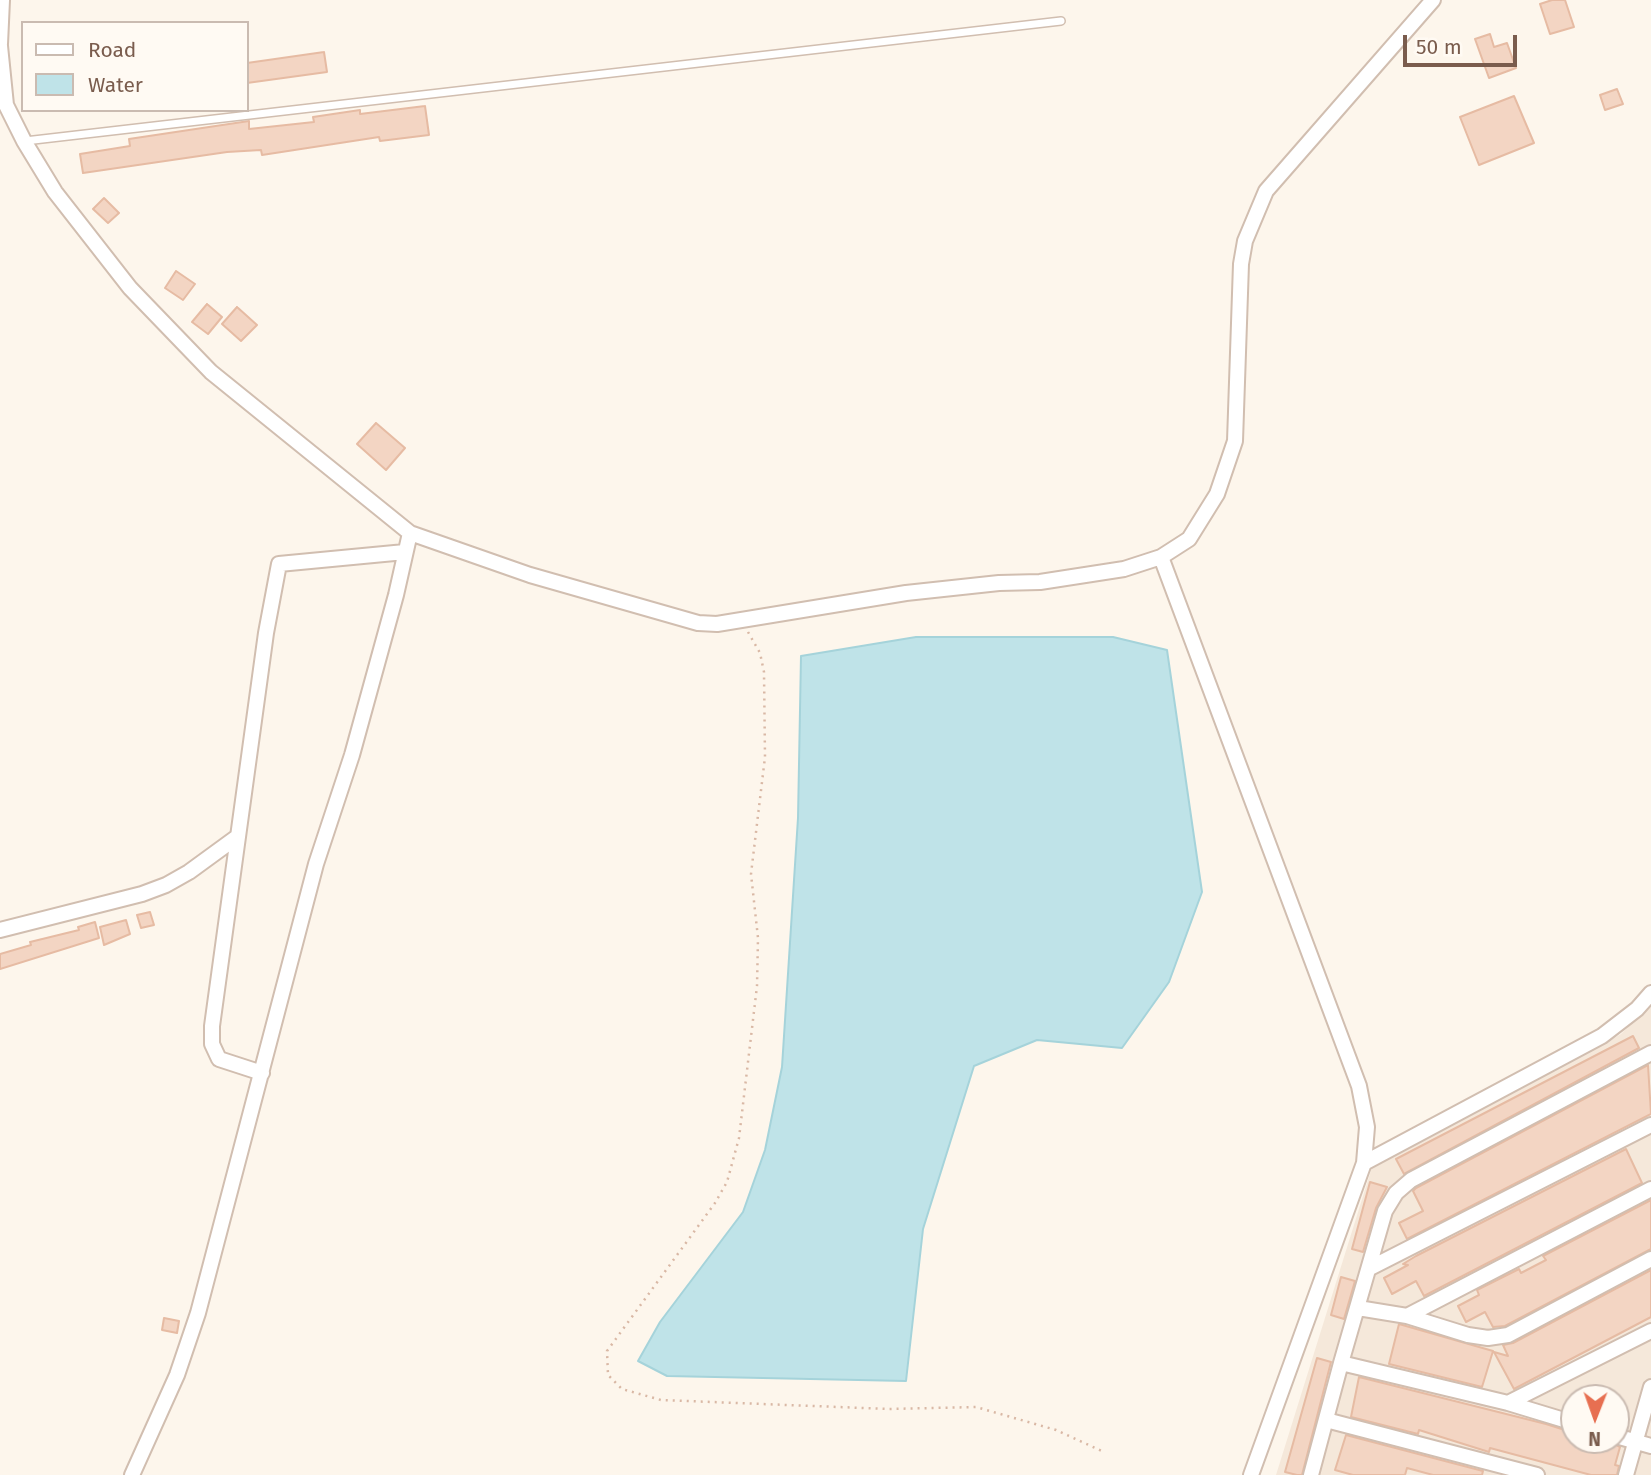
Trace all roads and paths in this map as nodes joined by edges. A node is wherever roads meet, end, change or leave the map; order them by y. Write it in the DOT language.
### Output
graph roads {
  1 [pos="2,0"];
  2 [pos="1433,0"];
  3 [pos="1061,21"];
  4 [pos="0,45"];
  5 [pos="3,107"];
  6 [pos="24,141"];
  7 [pos="410,533"];
  8 [pos="405,552"];
  9 [pos="1161,557"];
  10 [pos="734,622"];
  11 [pos="237,837"];
  12 [pos="0,930"];
  13 [pos="1651,993"];
  14 [pos="1651,1053"];
  15 [pos="262,1073"];
  16 [pos="1651,1125"];
  17 [pos="1364,1163"];
  18 [pos="1651,1189"];
  19 [pos="1651,1259"];
  20 [pos="1370,1268"];
  21 [pos="1358,1308"];
  22 [pos="1407,1315"];
  23 [pos="1651,1331"];
  24 [pos="1341,1363"];
  25 [pos="1651,1387"];
  26 [pos="1508,1403"];
  27 [pos="1560,1419"];
  28 [pos="1326,1420"];
  29 [pos="1630,1440"];
  30 [pos="1635,1441"];
  31 [pos="1651,1446"];
  32 [pos="1104,1452"];
  33 [pos="132,1475"];
  34 [pos="1251,1475"];
  35 [pos="1311,1475"];
  36 [pos="1537,1475"];
  37 [pos="1626,1475"];
  1 -- 4 [label="street"];
  2 -- 9 [label="street"];
  3 -- 6 [label="lane"];
  4 -- 5 [label="street"];
  5 -- 6 [label="street"];
  6 -- 7 [label="street"];
  7 -- 8 [label="street"];
  7 -- 10 [label="street"];
  8 -- 11 [label="street"];
  8 -- 15 [label="street"];
  9 -- 10 [label="street"];
  9 -- 17 [label="street"];
  10 -- 32 [label="path"];
  11 -- 12 [label="street"];
  11 -- 15 [label="street"];
  13 -- 17 [label="street"];
  14 -- 20 [label="street"];
  15 -- 33 [label="street"];
  16 -- 20 [label="street"];
  17 -- 34 [label="street"];
  18 -- 22 [label="street"];
  19 -- 22 [label="street"];
  20 -- 21 [label="street"];
  21 -- 22 [label="street"];
  21 -- 24 [label="street"];
  23 -- 26 [label="street"];
  24 -- 26 [label="street"];
  24 -- 28 [label="street"];
  25 -- 30 [label="street"];
  26 -- 27 [label="street"];
  28 -- 35 [label="street"];
  28 -- 36 [label="street"];
  29 -- 30 [label="street"];
  30 -- 31 [label="street"];
  30 -- 37 [label="street"];
}
